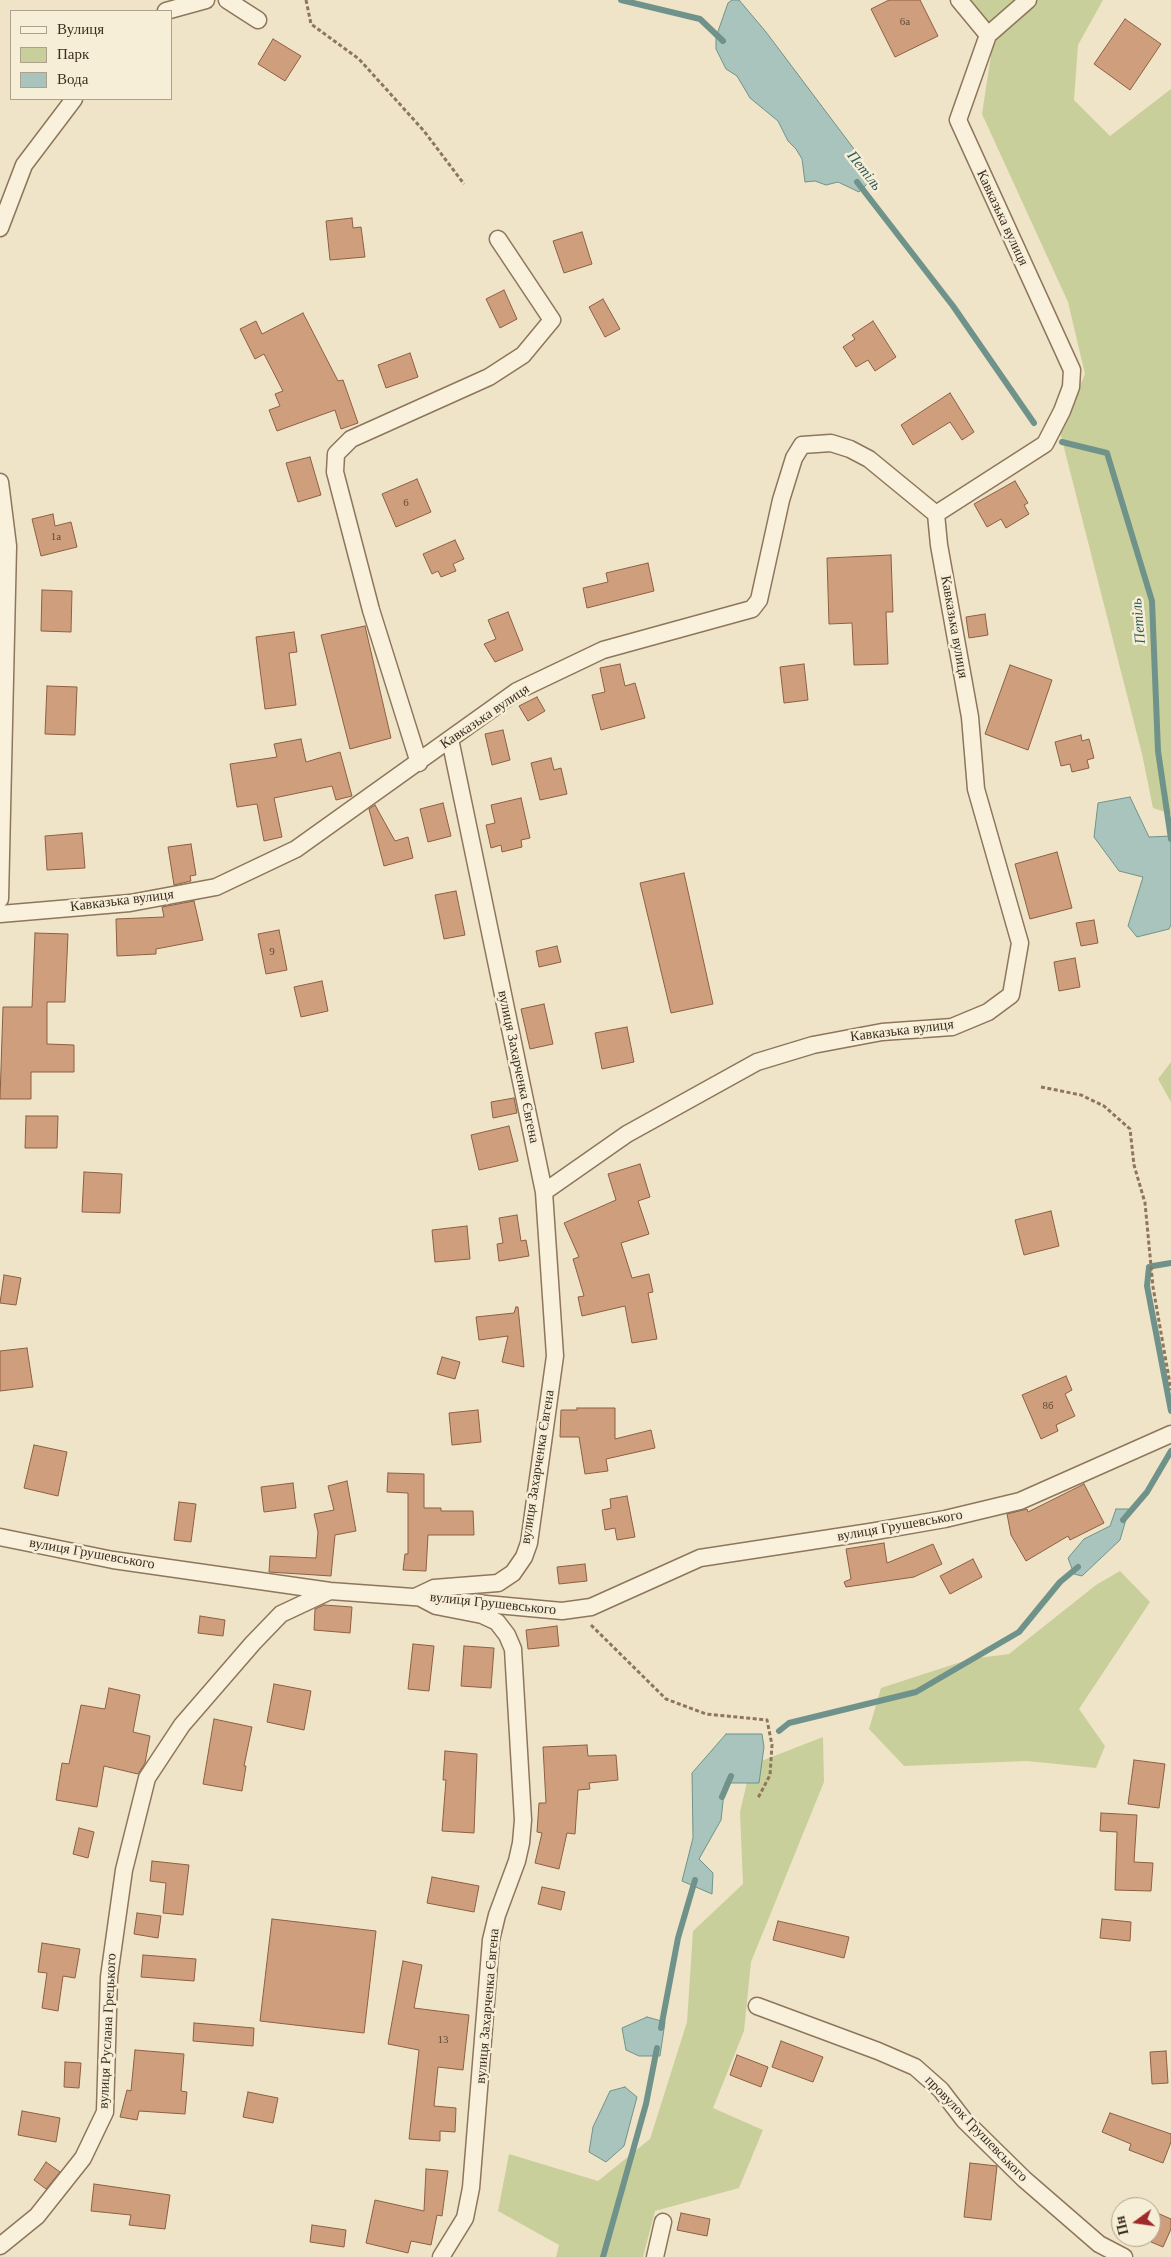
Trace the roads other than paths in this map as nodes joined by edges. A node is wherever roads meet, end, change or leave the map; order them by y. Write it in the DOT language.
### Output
graph roads {
  1 [pos="206,0"];
  2 [pos="227,0"];
  3 [pos="959,0"];
  4 [pos="1028,0"];
  5 [pos="170,10"];
  6 [pos="258,20"];
  7 [pos="988,35"];
  8 [pos="73,100"];
  9 [pos="0,228"];
  10 [pos="498,239"];
  11 [pos="0,482"];
  12 [pos="936,514"];
  13 [pos="450,739"];
  14 [pos="419,763"];
  15 [pos="0,899"];
  16 [pos="0,914"];
  17 [pos="544,1192"];
  18 [pos="1171,1434"];
  19 [pos="0,1537"];
  20 [pos="330,1591"];
  21 [pos="417,1596"];
  22 [pos="757,2006"];
  23 [pos="663,2222"];
  24 [pos="0,2246"];
  25 [pos="441,2257"];
  26 [pos="655,2257"];
  27 [pos="1124,2257"];
  1 -- 5 [label="street"];
  2 -- 6 [label="street"];
  3 -- 7 [label="street"];
  4 -- 7 [label="street, Кавказька вулиця"];
  7 -- 12 [label="street, Кавказька вулиця"];
  8 -- 9 [label="street"];
  10 -- 14 [label="street"];
  11 -- 15 [label="street"];
  12 -- 13 [label="street, Кавказька вулиця"];
  12 -- 17 [label="street, Кавказька вулиця"];
  13 -- 14 [label="street, Кавказька вулиця"];
  13 -- 17 [label="street, вулиця Захарченка Євгена"];
  14 -- 16 [label="street, Кавказька вулиця"];
  17 -- 21 [label="street, вулиця Захарченка Євгена"];
  18 -- 21 [label="street, вулиця Грушевського"];
  19 -- 20 [label="street, вулиця Грушевського"];
  20 -- 21 [label="street, вулиця Грушевського"];
  20 -- 24 [label="street, вулиця Руслана Грецького"];
  21 -- 25 [label="street, вулиця Захарченка Євгена"];
  22 -- 27 [label="street, провулок Грушевського"];
  23 -- 26 [label="street"];
}
